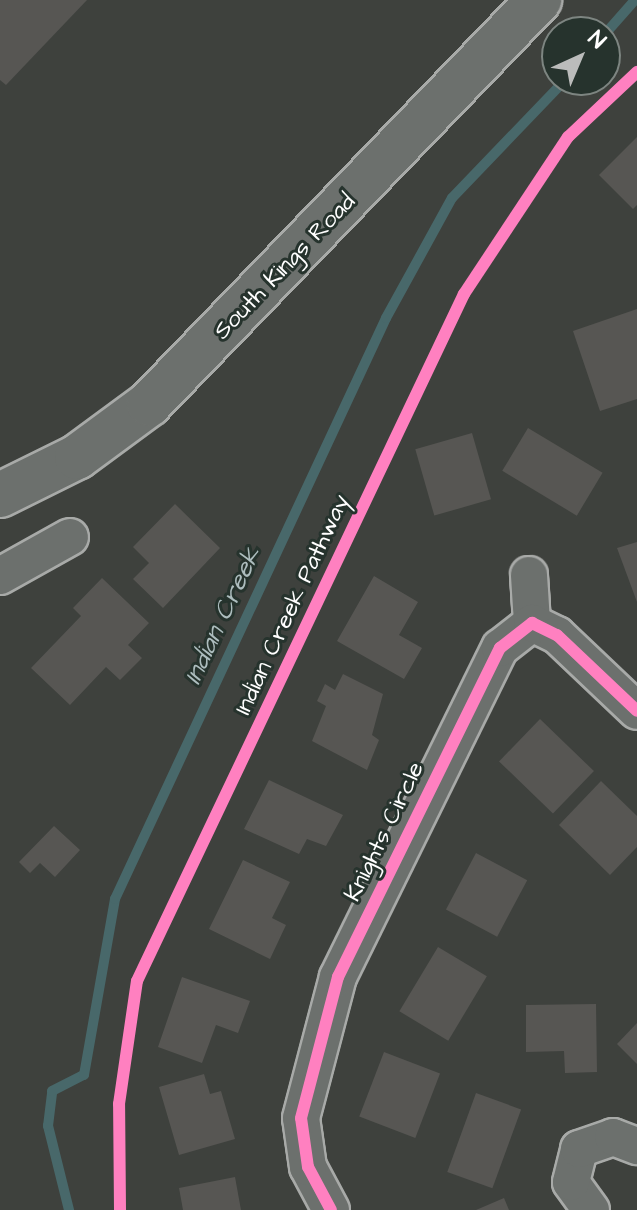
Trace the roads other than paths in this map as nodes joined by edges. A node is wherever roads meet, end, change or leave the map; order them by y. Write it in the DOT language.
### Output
graph roads {
  1 [pos="539,0"];
  2 [pos="0,495"];
  3 [pos="70,537"];
  4 [pos="529,575"];
  5 [pos="0,576"];
  6 [pos="532,623"];
  7 [pos="637,711"];
  8 [pos="637,1146"];
  9 [pos="331,1210"];
  10 [pos="591,1210"];
  1 -- 2 [label="main road, South Kings Road"];
  3 -- 5 [label="street"];
  4 -- 6 [label="street"];
  6 -- 7 [label="street"];
  6 -- 9 [label="street, Knights Circle"];
  8 -- 10 [label="street"];
}
